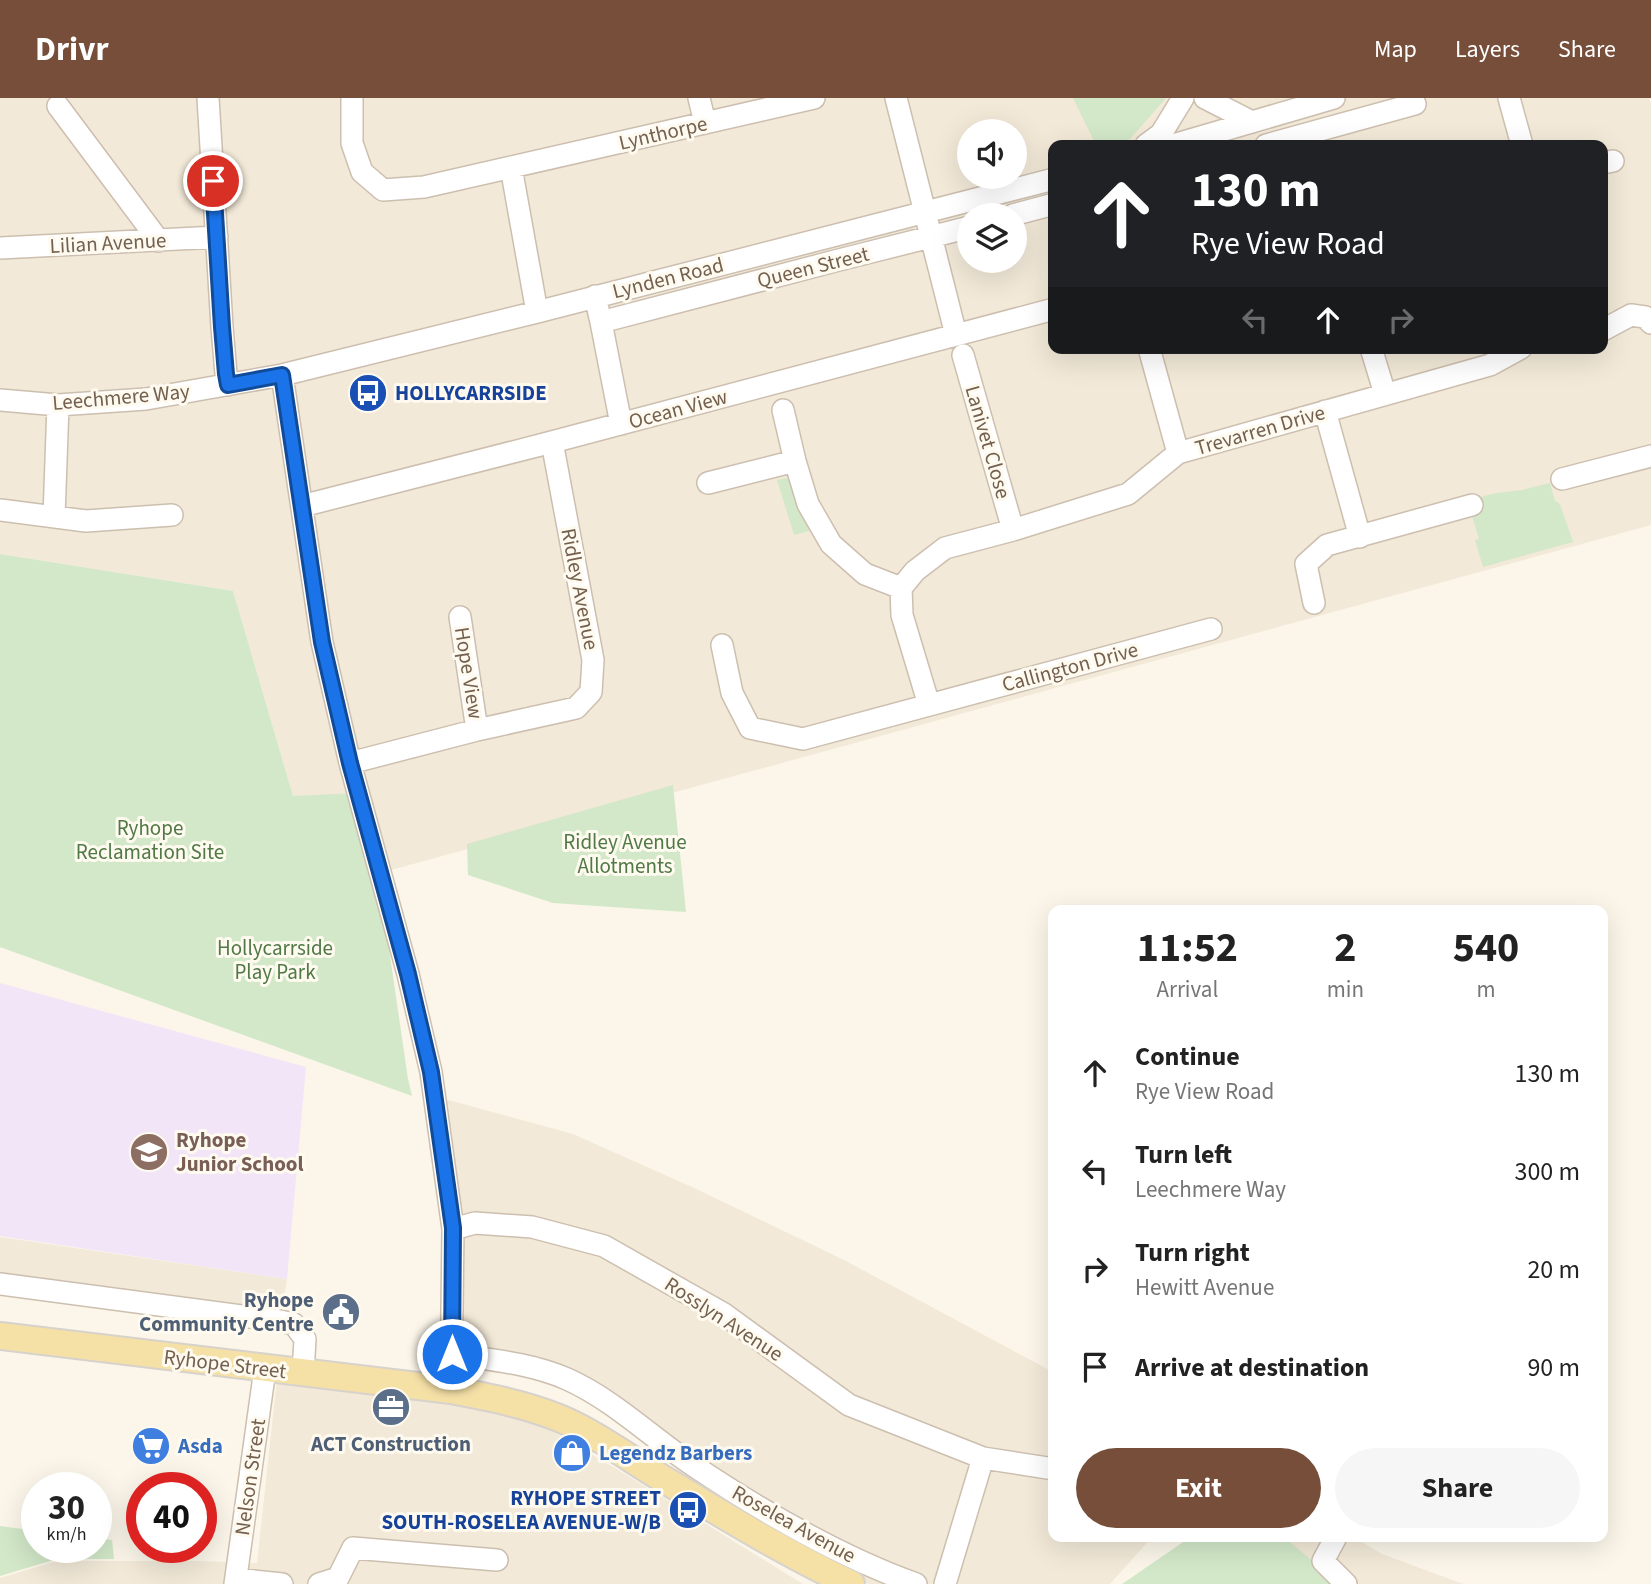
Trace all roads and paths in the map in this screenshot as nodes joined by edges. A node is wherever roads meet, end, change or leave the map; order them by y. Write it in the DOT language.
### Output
graph roads {
  1 [pos="208,98"];
  2 [pos="352,98"];
  3 [pos="699,98"];
  4 [pos="814,98"];
  5 [pos="895,98"];
  6 [pos="1184,98"];
  7 [pos="1205,98"];
  8 [pos="1334,98"];
  9 [pos="1509,98"];
  10 [pos="1415,104"];
  11 [pos="58,106"];
  12 [pos="1252,122"];
  13 [pos="705,123"];
  14 [pos="1153,140"];
  15 [pos="1190,140"];
  16 [pos="1284,140"];
  17 [pos="1521,140"];
  18 [pos="511,167"];
  19 [pos="1048,181"];
  20 [pos="1048,206"];
  21 [pos="1027,211"];
  22 [pos="925,213"];
  23 [pos="957,231"];
  24 [pos="217,237"];
  25 [pos="931,238"];
  26 [pos="159,240"];
  27 [pos="0,248"];
  28 [pos="595,296"];
  29 [pos="1048,311"];
  30 [pos="537,312"];
  31 [pos="601,322"];
  32 [pos="1651,323"];
  33 [pos="1608,327"];
  34 [pos="956,335"];
  35 [pos="1151,354"];
  36 [pos="1373,354"];
  37 [pos="1510,354"];
  38 [pos="963,355"];
  39 [pos="282,375"];
  40 [pos="228,385"];
  41 [pos="1385,394"];
  42 [pos="0,400"];
  43 [pos="58,405"];
  44 [pos="783,410"];
  45 [pos="1325,411"];
  46 [pos="621,424"];
  47 [pos="552,442"];
  48 [pos="1178,453"];
  49 [pos="1651,456"];
  50 [pos="795,461"];
  51 [pos="1562,480"];
  52 [pos="708,482"];
  53 [pos="1472,505"];
  54 [pos="302,506"];
  55 [pos="0,510"];
  56 [pos="173,515"];
  57 [pos="54,517"];
  58 [pos="1013,530"];
  59 [pos="1360,537"];
  60 [pos="901,588"];
  61 [pos="1314,603"];
  62 [pos="460,617"];
  63 [pos="1211,629"];
  64 [pos="722,645"];
  65 [pos="929,705"];
  66 [pos="477,730"];
  67 [pos="350,763"];
  68 [pos="453,1228"];
  69 [pos="0,1284"];
  70 [pos="0,1336"];
  71 [pos="452,1354"];
  72 [pos="265,1369"];
  73 [pos="303,1373"];
  74 [pos="451,1390"];
  75 [pos="983,1458"];
  76 [pos="1048,1468"];
  77 [pos="1333,1542"];
  78 [pos="497,1560"];
  79 [pos="236,1581"];
  80 [pos="282,1584"];
  81 [pos="319,1584"];
  82 [pos="851,1584"];
  83 [pos="916,1584"];
  84 [pos="945,1584"];
  85 [pos="1346,1584"];
  1 -- 24 [label="street"];
  2 -- 18 [label="street, Lynthorpe"];
  3 -- 13 [label="street"];
  4 -- 13 [label="street, Lynthorpe"];
  5 -- 22 [label="street"];
  6 -- 14 [label="street"];
  7 -- 12 [label="street"];
  8 -- 12 [label="street"];
  9 -- 17 [label="street"];
  10 -- 16 [label="street"];
  11 -- 26 [label="street"];
  12 -- 15 [label="street"];
  13 -- 18 [label="street, Lynthorpe"];
  18 -- 30 [label="street"];
  19 -- 22 [label="street, Lynden Road"];
  20 -- 21 [label="street"];
  22 -- 25 [label="street"];
  22 -- 28 [label="street, Lynden Road"];
  23 -- 25 [label="street, Queen Street"];
  24 -- 26 [label="street, Lilian Avenue"];
  24 -- 40 [label="street"];
  25 -- 31 [label="street, Queen Street"];
  25 -- 34 [label="street"];
  26 -- 27 [label="street, Lilian Avenue"];
  28 -- 30 [label="street, Lynden Road"];
  28 -- 31 [label="street"];
  29 -- 34 [label="street, Ocean View"];
  30 -- 39 [label="street, Lynden Road"];
  31 -- 46 [label="street"];
  32 -- 33 [label="street"];
  34 -- 46 [label="street, Ocean View"];
  35 -- 48 [label="street"];
  36 -- 41 [label="street"];
  37 -- 41 [label="street, Trevarren Drive"];
  38 -- 58 [label="street, Lanivet Close"];
  39 -- 40 [label="street, Leechmere Way"];
  39 -- 54 [label="street"];
  40 -- 43 [label="street, Leechmere Way"];
  41 -- 45 [label="street, Trevarren Drive"];
  42 -- 43 [label="street, Leechmere Way"];
  43 -- 57 [label="street"];
  44 -- 50 [label="street"];
  45 -- 48 [label="street, Trevarren Drive"];
  45 -- 59 [label="street"];
  46 -- 47 [label="street, Ocean View"];
  47 -- 54 [label="street, Ocean View"];
  47 -- 66 [label="street, Ridley Avenue"];
  48 -- 58 [label="street, Trevarren Drive"];
  49 -- 51 [label="street"];
  50 -- 52 [label="street"];
  50 -- 60 [label="street"];
  53 -- 59 [label="street"];
  54 -- 67 [label="street"];
  55 -- 57 [label="street"];
  56 -- 57 [label="street"];
  58 -- 60 [label="street, Trevarren Drive"];
  59 -- 61 [label="street"];
  60 -- 65 [label="street"];
  62 -- 66 [label="street, Hope View"];
  63 -- 65 [label="street, Callington Drive"];
  64 -- 65 [label="street, Callington Drive"];
  66 -- 67 [label="street, Ridley Avenue"];
  67 -- 68 [label="street"];
  68 -- 71 [label="street"];
  68 -- 75 [label="street, Rosslyn Avenue"];
  69 -- 73 [label="street"];
  70 -- 72 [label="main road, Ryhope Street"];
  71 -- 74 [label="street"];
  71 -- 83 [label="street, Roselea Avenue"];
  72 -- 73 [label="main road, Ryhope Street"];
  72 -- 79 [label="street, Nelson Street"];
  73 -- 74 [label="main road, Ryhope Street"];
  74 -- 82 [label="main road, Ryhope Street"];
  75 -- 76 [label="street, Rosslyn Avenue"];
  75 -- 84 [label="street"];
  77 -- 85 [label="street"];
  78 -- 81 [label="street"];
  79 -- 80 [label="street"];
}
